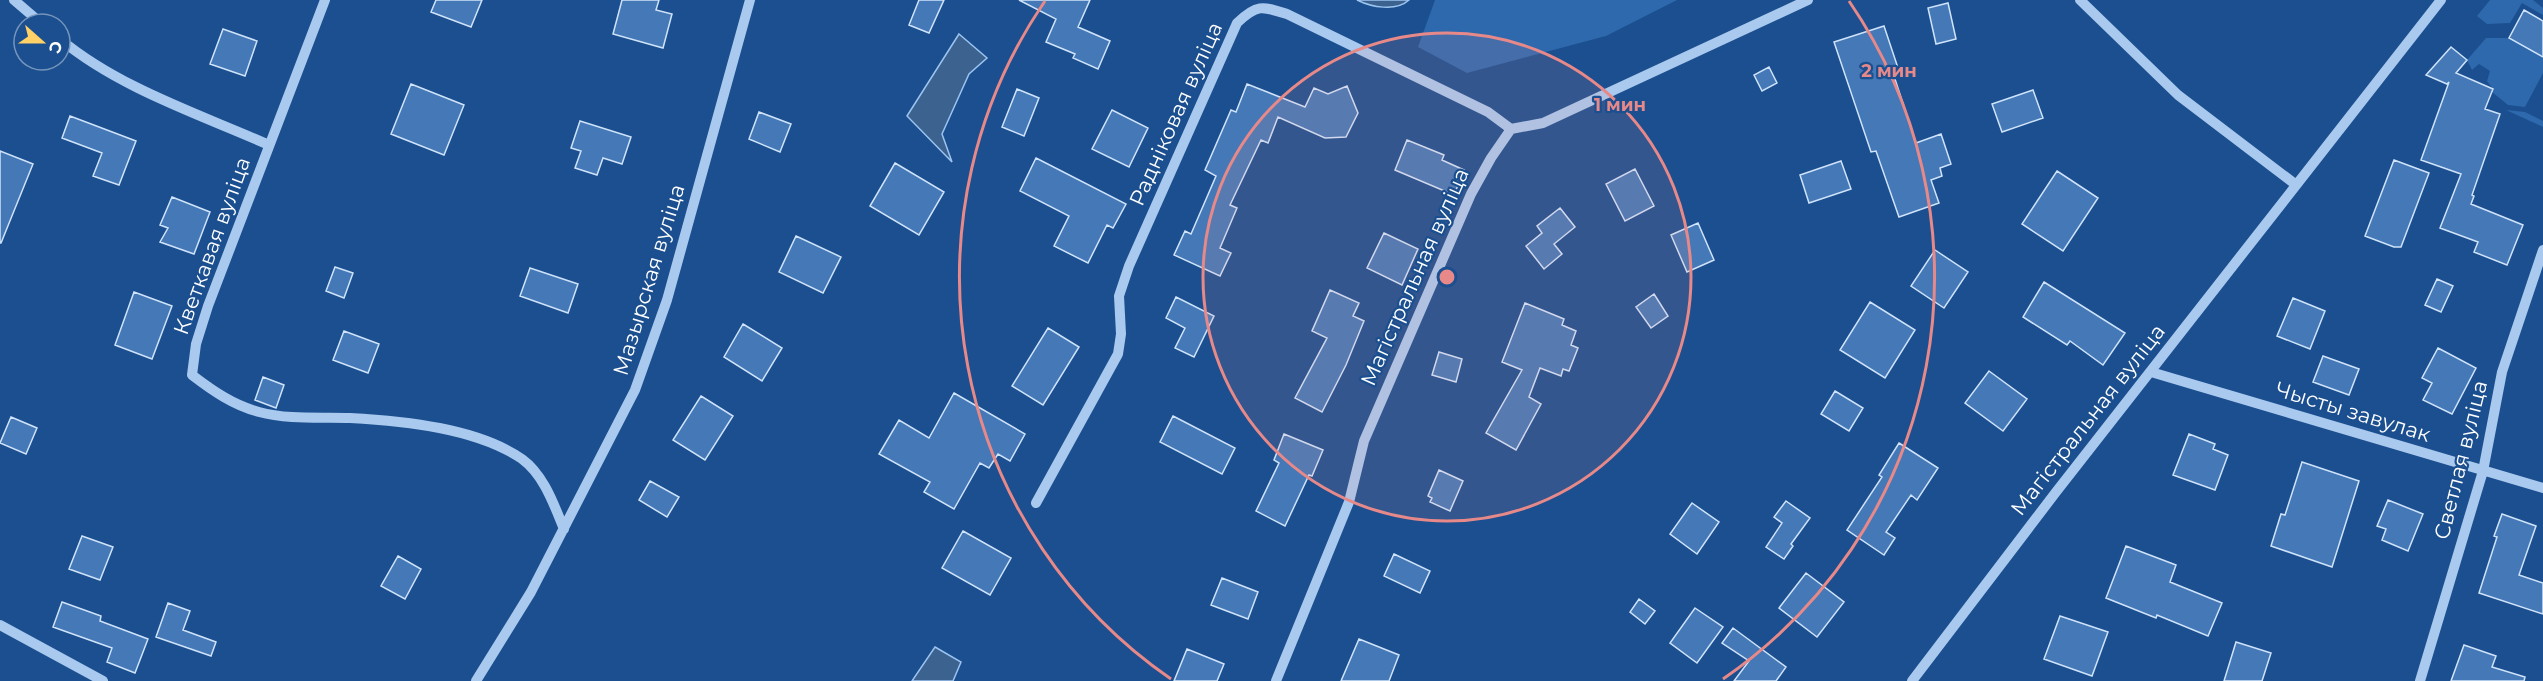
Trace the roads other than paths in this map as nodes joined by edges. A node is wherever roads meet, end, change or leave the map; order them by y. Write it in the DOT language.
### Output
graph roads {
  1 [pos="14,0"];
  2 [pos="325,0"];
  3 [pos="750,0"];
  4 [pos="1808,0"];
  5 [pos="2080,0"];
  6 [pos="2441,0"];
  7 [pos="28,12"];
  8 [pos="72,49"];
  9 [pos="1511,129"];
  10 [pos="268,145"];
  11 [pos="2295,184"];
  12 [pos="2543,250"];
  13 [pos="2151,372"];
  14 [pos="2483,471"];
  15 [pos="2543,488"];
  16 [pos="1036,503"];
  17 [pos="564,529"];
  18 [pos="0,625"];
  19 [pos="103,681"];
  20 [pos="476,681"];
  21 [pos="1276,681"];
  22 [pos="1912,681"];
  23 [pos="2420,681"];
  1 -- 7 [label="street"];
  2 -- 10 [label="street, Кветкавая вуліца"];
  3 -- 17 [label="street, Мазырская вуліца"];
  4 -- 9 [label="street"];
  5 -- 11 [label="street"];
  6 -- 11 [label="street, Магістральная вуліца"];
  8 -- 10 [label="street"];
  9 -- 16 [label="street, Радніковая вуліца"];
  9 -- 21 [label="street, Магістральная вуліца"];
  10 -- 17 [label="street, Кветкавая вуліца"];
  11 -- 13 [label="street, Магістральная вуліца"];
  12 -- 14 [label="street, Светлая вуліца"];
  13 -- 14 [label="street, Чысты завулак"];
  13 -- 22 [label="street, Магістральная вуліца"];
  14 -- 15 [label="street, Чысты завулак"];
  14 -- 23 [label="street, Светлая вуліца"];
  17 -- 20 [label="street, Мазырская вуліца"];
  18 -- 19 [label="street"];
}
